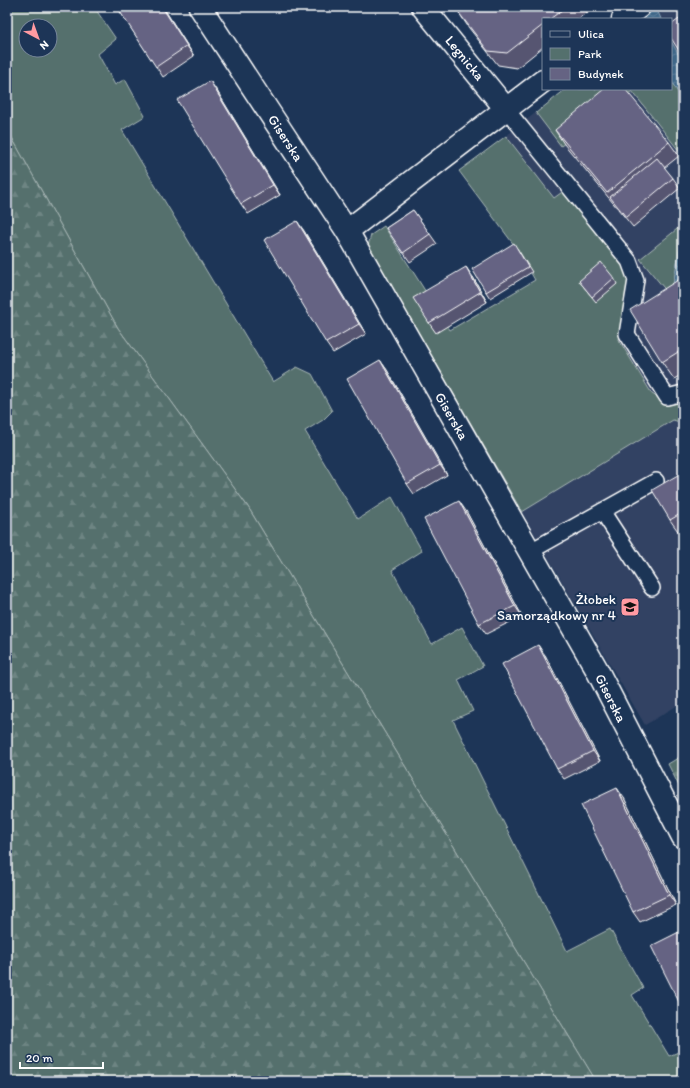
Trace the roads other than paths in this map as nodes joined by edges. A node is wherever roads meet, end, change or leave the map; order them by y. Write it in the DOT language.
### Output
graph roads {
  1 [pos="200,7"];
  2 [pos="423,7"];
  3 [pos="542,82"];
  4 [pos="506,110"];
  5 [pos="347,231"];
  6 [pos="683,394"];
  7 [pos="656,481"];
  8 [pos="602,511"];
  9 [pos="529,552"];
  10 [pos="652,588"];
  11 [pos="683,837"];
  1 -- 5 [label="street, Giserska"];
  2 -- 4 [label="street, Legnicka"];
  3 -- 4 [label="street"];
  4 -- 5 [label="street"];
  4 -- 6 [label="lane"];
  5 -- 9 [label="street, Giserska"];
  7 -- 8 [label="lane"];
  8 -- 9 [label="lane"];
  8 -- 10 [label="lane"];
  9 -- 11 [label="street, Giserska"];
}
